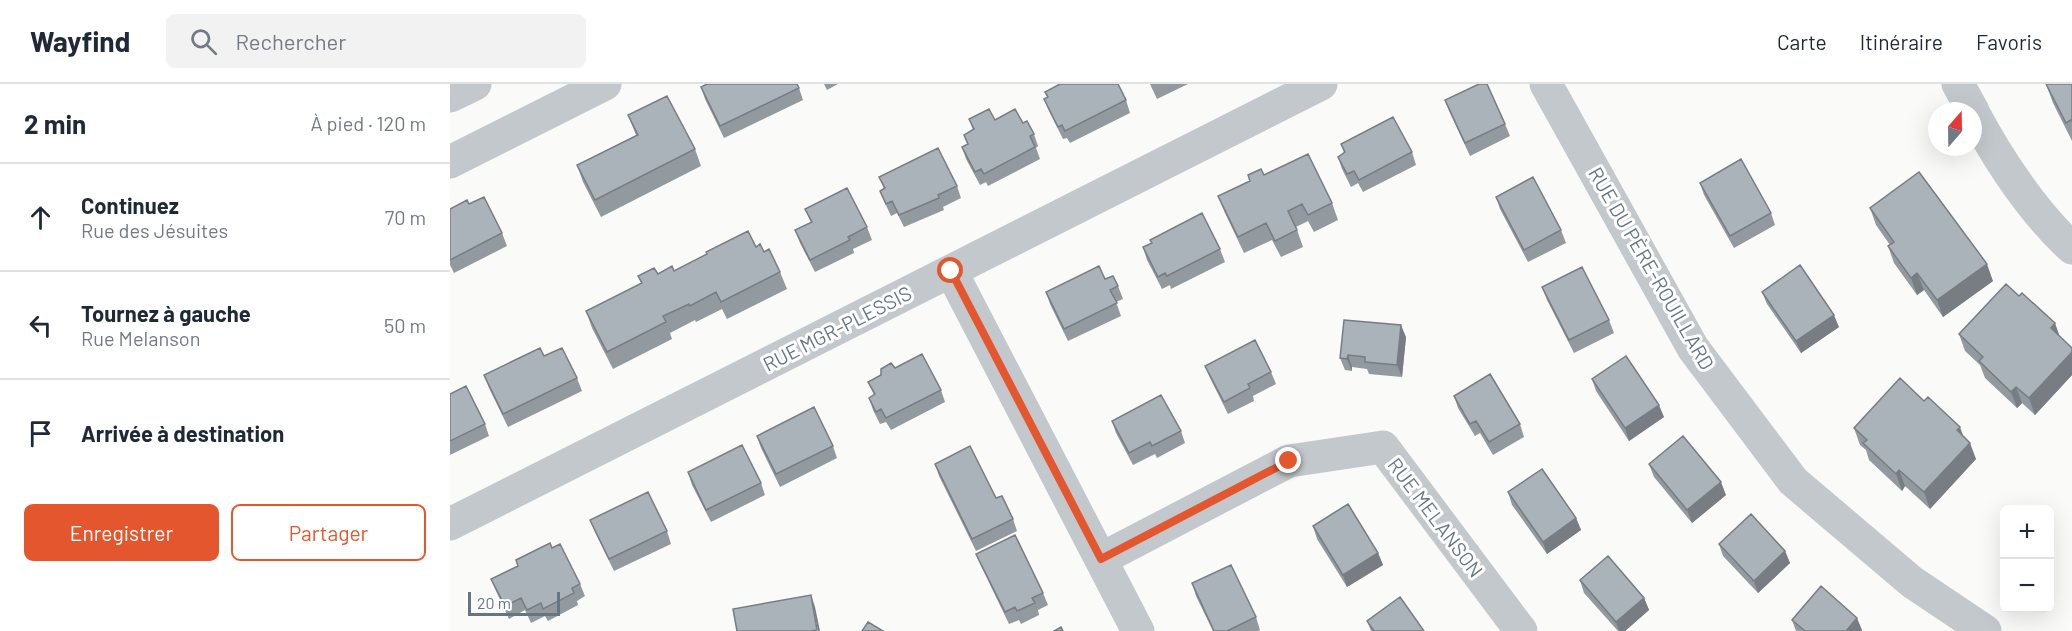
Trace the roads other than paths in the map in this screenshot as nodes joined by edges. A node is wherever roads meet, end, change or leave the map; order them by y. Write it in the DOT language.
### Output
graph roads {
  1 [pos="475,84"];
  2 [pos="605,84"];
  3 [pos="1321,84"];
  4 [pos="1546,84"];
  5 [pos="1958,84"];
  6 [pos="450,96"];
  7 [pos="1968,102"];
  8 [pos="1982,128"];
  9 [pos="450,162"];
  10 [pos="2072,248"];
  11 [pos="951,271"];
  12 [pos="450,524"];
  13 [pos="1101,559"];
  14 [pos="1138,631"];
  15 [pos="1521,631"];
  16 [pos="1986,631"];
  1 -- 6 [label="street"];
  2 -- 9 [label="street"];
  3 -- 11 [label="street, RUE MGR-PLESSIS"];
  4 -- 16 [label="street, RUE DU PÈRE-ROUILLARD"];
  5 -- 7 [label="street"];
  8 -- 10 [label="street"];
  11 -- 12 [label="street, RUE MGR-PLESSIS"];
  11 -- 13 [label="street"];
  13 -- 14 [label="street"];
  13 -- 15 [label="street, RUE MELANSON"];
}
